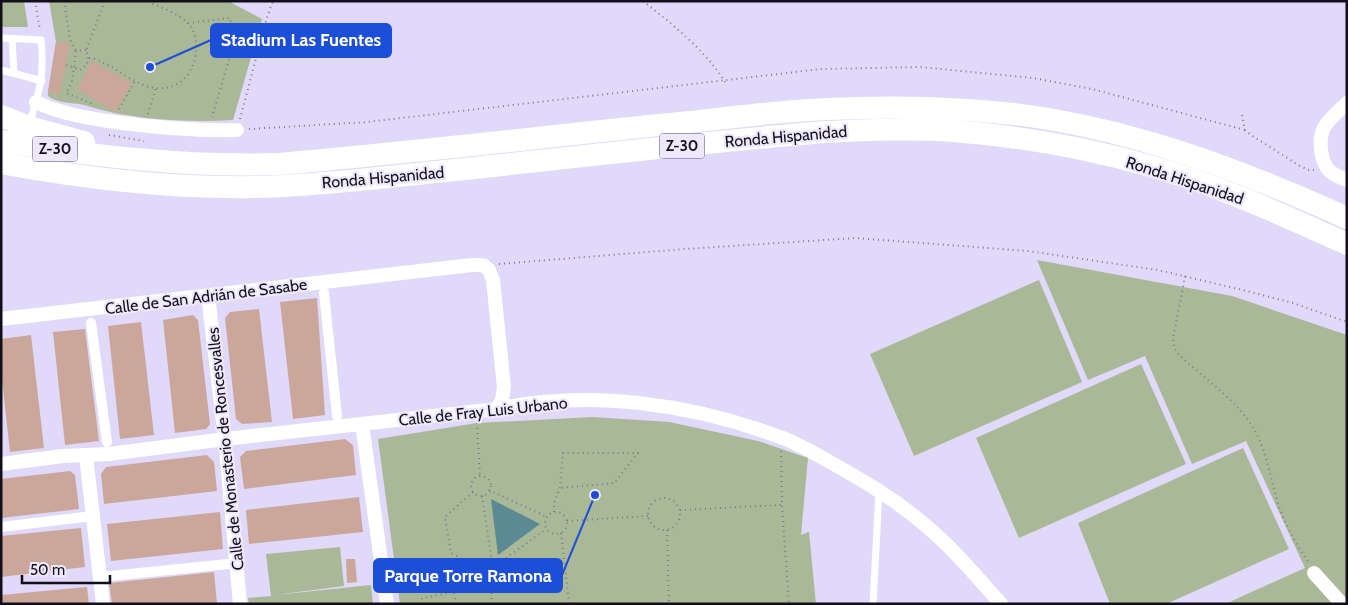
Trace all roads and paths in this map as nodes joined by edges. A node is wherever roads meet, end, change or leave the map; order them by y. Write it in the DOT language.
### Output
graph roads {
  1 [pos="35,1"];
  2 [pos="64,1"];
  3 [pos="105,1"];
  4 [pos="147,1"];
  5 [pos="273,1"];
  6 [pos="643,1"];
  7 [pos="188,23"];
  8 [pos="1,38"];
  9 [pos="12,39"];
  10 [pos="41,40"];
  11 [pos="86,50"];
  12 [pos="76,51"];
  13 [pos="89,58"];
  14 [pos="66,65"];
  15 [pos="74,66"];
  16 [pos="1,70"];
  17 [pos="14,74"];
  18 [pos="42,81"];
  19 [pos="135,81"];
  20 [pos="725,82"];
  21 [pos="156,88"];
  22 [pos="36,102"];
  23 [pos="1347,103"];
  24 [pos="99,107"];
  25 [pos="117,112"];
  26 [pos="1242,115"];
  27 [pos="1,116"];
  28 [pos="147,117"];
  29 [pos="212,118"];
  30 [pos="29,127"];
  31 [pos="237,130"];
  32 [pos="1245,130"];
  33 [pos="1,141"];
  34 [pos="108,156"];
  35 [pos="8,167"];
  36 [pos="1327,168"];
  37 [pos="1347,180"];
  38 [pos="1318,204"];
  39 [pos="1347,210"];
  40 [pos="1347,218"];
  41 [pos="1347,244"];
  42 [pos="484,265"];
  43 [pos="1185,276"];
  44 [pos="323,287"];
  45 [pos="208,295"];
  46 [pos="90,316"];
  47 [pos="1,319"];
  48 [pos="1347,322"];
  49 [pos="504,387"];
  50 [pos="521,404"];
  51 [pos="497,409"];
  52 [pos="337,421"];
  53 [pos="362,424"];
  54 [pos="477,424"];
  55 [pos="225,439"];
  56 [pos="781,445"];
  57 [pos="108,448"];
  58 [pos="86,456"];
  59 [pos="1,464"];
  60 [pos="480,476"];
  61 [pos="560,488"];
  62 [pos="489,490"];
  63 [pos="880,491"];
  64 [pos="473,492"];
  65 [pos="482,496"];
  66 [pos="782,505"];
  67 [pos="680,510"];
  68 [pos="554,512"];
  69 [pos="93,516"];
  70 [pos="648,516"];
  71 [pos="547,517"];
  72 [pos="567,521"];
  73 [pos="1,527"];
  74 [pos="547,528"];
  75 [pos="667,530"];
  76 [pos="561,533"];
  77 [pos="492,562"];
  78 [pos="238,563"];
  79 [pos="498,564"];
  80 [pos="970,570"];
  81 [pos="482,571"];
  82 [pos="1314,573"];
  83 [pos="100,577"];
  84 [pos="493,580"];
  85 [pos="454,592"];
  86 [pos="103,604"];
  87 [pos="240,604"];
  88 [pos="387,604"];
  89 [pos="422,604"];
  90 [pos="456,604"];
  91 [pos="491,604"];
  92 [pos="569,604"];
  93 [pos="669,604"];
  94 [pos="789,604"];
  95 [pos="873,604"];
  96 [pos="987,604"];
  97 [pos="1001,604"];
  98 [pos="1342,604"];
  1 -- 10 [label="path"];
  2 -- 12 [label="path"];
  3 -- 11 [label="path"];
  4 -- 7 [label="path"];
  5 -- 31 [label="path"];
  6 -- 20 [label="path"];
  7 -- 21 [label="path"];
  7 -- 29 [label="path"];
  8 -- 9 [label="lane"];
  9 -- 10 [label="lane"];
  9 -- 17 [label="lane"];
  10 -- 18 [label="lane"];
  11 -- 12 [label="path"];
  11 -- 13 [label="path"];
  12 -- 15 [label="path"];
  13 -- 15 [label="path"];
  13 -- 19 [label="path"];
  14 -- 15 [label="path"];
  15 -- 24 [label="path"];
  16 -- 17 [label="lane"];
  17 -- 18 [label="lane"];
  18 -- 22 [label="lane"];
  19 -- 21 [label="path"];
  19 -- 25 [label="path"];
  20 -- 31 [label="path"];
  20 -- 32 [label="path"];
  21 -- 28 [label="path"];
  22 -- 30 [label="lane"];
  22 -- 31 [label="street"];
  23 -- 36 [label="street"];
  26 -- 32 [label="path"];
  27 -- 30 [label="highway"];
  30 -- 34 [label="highway"];
  32 -- 36 [label="path"];
  33 -- 34 [label="highway, Ronda Hispanidad / Z-30"];
  34 -- 38 [label="highway, Ronda Hispanidad / Z-30"];
  35 -- 41 [label="highway, Ronda Hispanidad / Z-30"];
  36 -- 37 [label="street"];
  38 -- 39 [label="street, Ronda Hispanidad"];
  38 -- 40 [label="highway, Ronda Hispanidad / Z-30"];
  42 -- 43 [label="path"];
  42 -- 44 [label="street, Calle de San Adrián de Sasabe"];
  42 -- 49 [label="street"];
  43 -- 48 [label="path"];
  43 -- 82 [label="path"];
  44 -- 45 [label="street, Calle de San Adrián de Sasabe"];
  44 -- 52 [label="street"];
  45 -- 46 [label="street, Calle de San Adrián de Sasabe"];
  45 -- 55 [label="street, Calle de Monasterio de Roncesvalles"];
  46 -- 47 [label="street, Calle de San Adrián de Sasabe"];
  46 -- 57 [label="street"];
  49 -- 50 [label="street"];
  49 -- 51 [label="street"];
  50 -- 51 [label="street, Calle de Fray Luis Urbano"];
  50 -- 63 [label="street, Calle de Fray Luis Urbano"];
  51 -- 53 [label="street, Calle de Fray Luis Urbano"];
  52 -- 53 [label="street, Calle de Fray Luis Urbano"];
  52 -- 55 [label="street, Calle de Fray Luis Urbano"];
  53 -- 88 [label="street"];
  54 -- 60 [label="path"];
  55 -- 57 [label="street, Calle de Fray Luis Urbano"];
  55 -- 78 [label="street, Calle de Monasterio de Roncesvalles"];
  56 -- 66 [label="path"];
  57 -- 58 [label="street, Calle de Fray Luis Urbano"];
  58 -- 59 [label="street, Calle de Fray Luis Urbano"];
  58 -- 69 [label="street"];
  60 -- 62 [label="path"];
  60 -- 64 [label="path"];
  61 -- 61 [label="path"];
  61 -- 68 [label="path"];
  62 -- 65 [label="path"];
  62 -- 71 [label="path"];
  63 -- 80 [label="street, Calle de Fray Luis Urbano"];
  63 -- 95 [label="lane"];
  64 -- 65 [label="path"];
  64 -- 81 [label="path"];
  65 -- 77 [label="path"];
  66 -- 67 [label="path"];
  66 -- 94 [label="path"];
  67 -- 70 [label="path"];
  67 -- 75 [label="path"];
  68 -- 71 [label="path"];
  68 -- 72 [label="path"];
  69 -- 73 [label="street"];
  69 -- 83 [label="street"];
  70 -- 72 [label="path"];
  70 -- 75 [label="path"];
  71 -- 74 [label="path"];
  72 -- 76 [label="path"];
  74 -- 76 [label="path"];
  74 -- 79 [label="path"];
  75 -- 93 [label="path"];
  76 -- 92 [label="path"];
  77 -- 79 [label="path"];
  77 -- 81 [label="path"];
  78 -- 83 [label="street"];
  78 -- 87 [label="street, Calle de Monasterio de Roncesvalles"];
  79 -- 84 [label="path"];
  80 -- 96 [label="street, Calle de Fray Luis Urbano"];
  80 -- 97 [label="street, Calle de Fray Luis Urbano"];
  81 -- 84 [label="path"];
  81 -- 85 [label="path"];
  82 -- 98 [label="street"];
  83 -- 86 [label="street"];
  84 -- 91 [label="path"];
  85 -- 89 [label="path"];
  85 -- 90 [label="path"];
}
